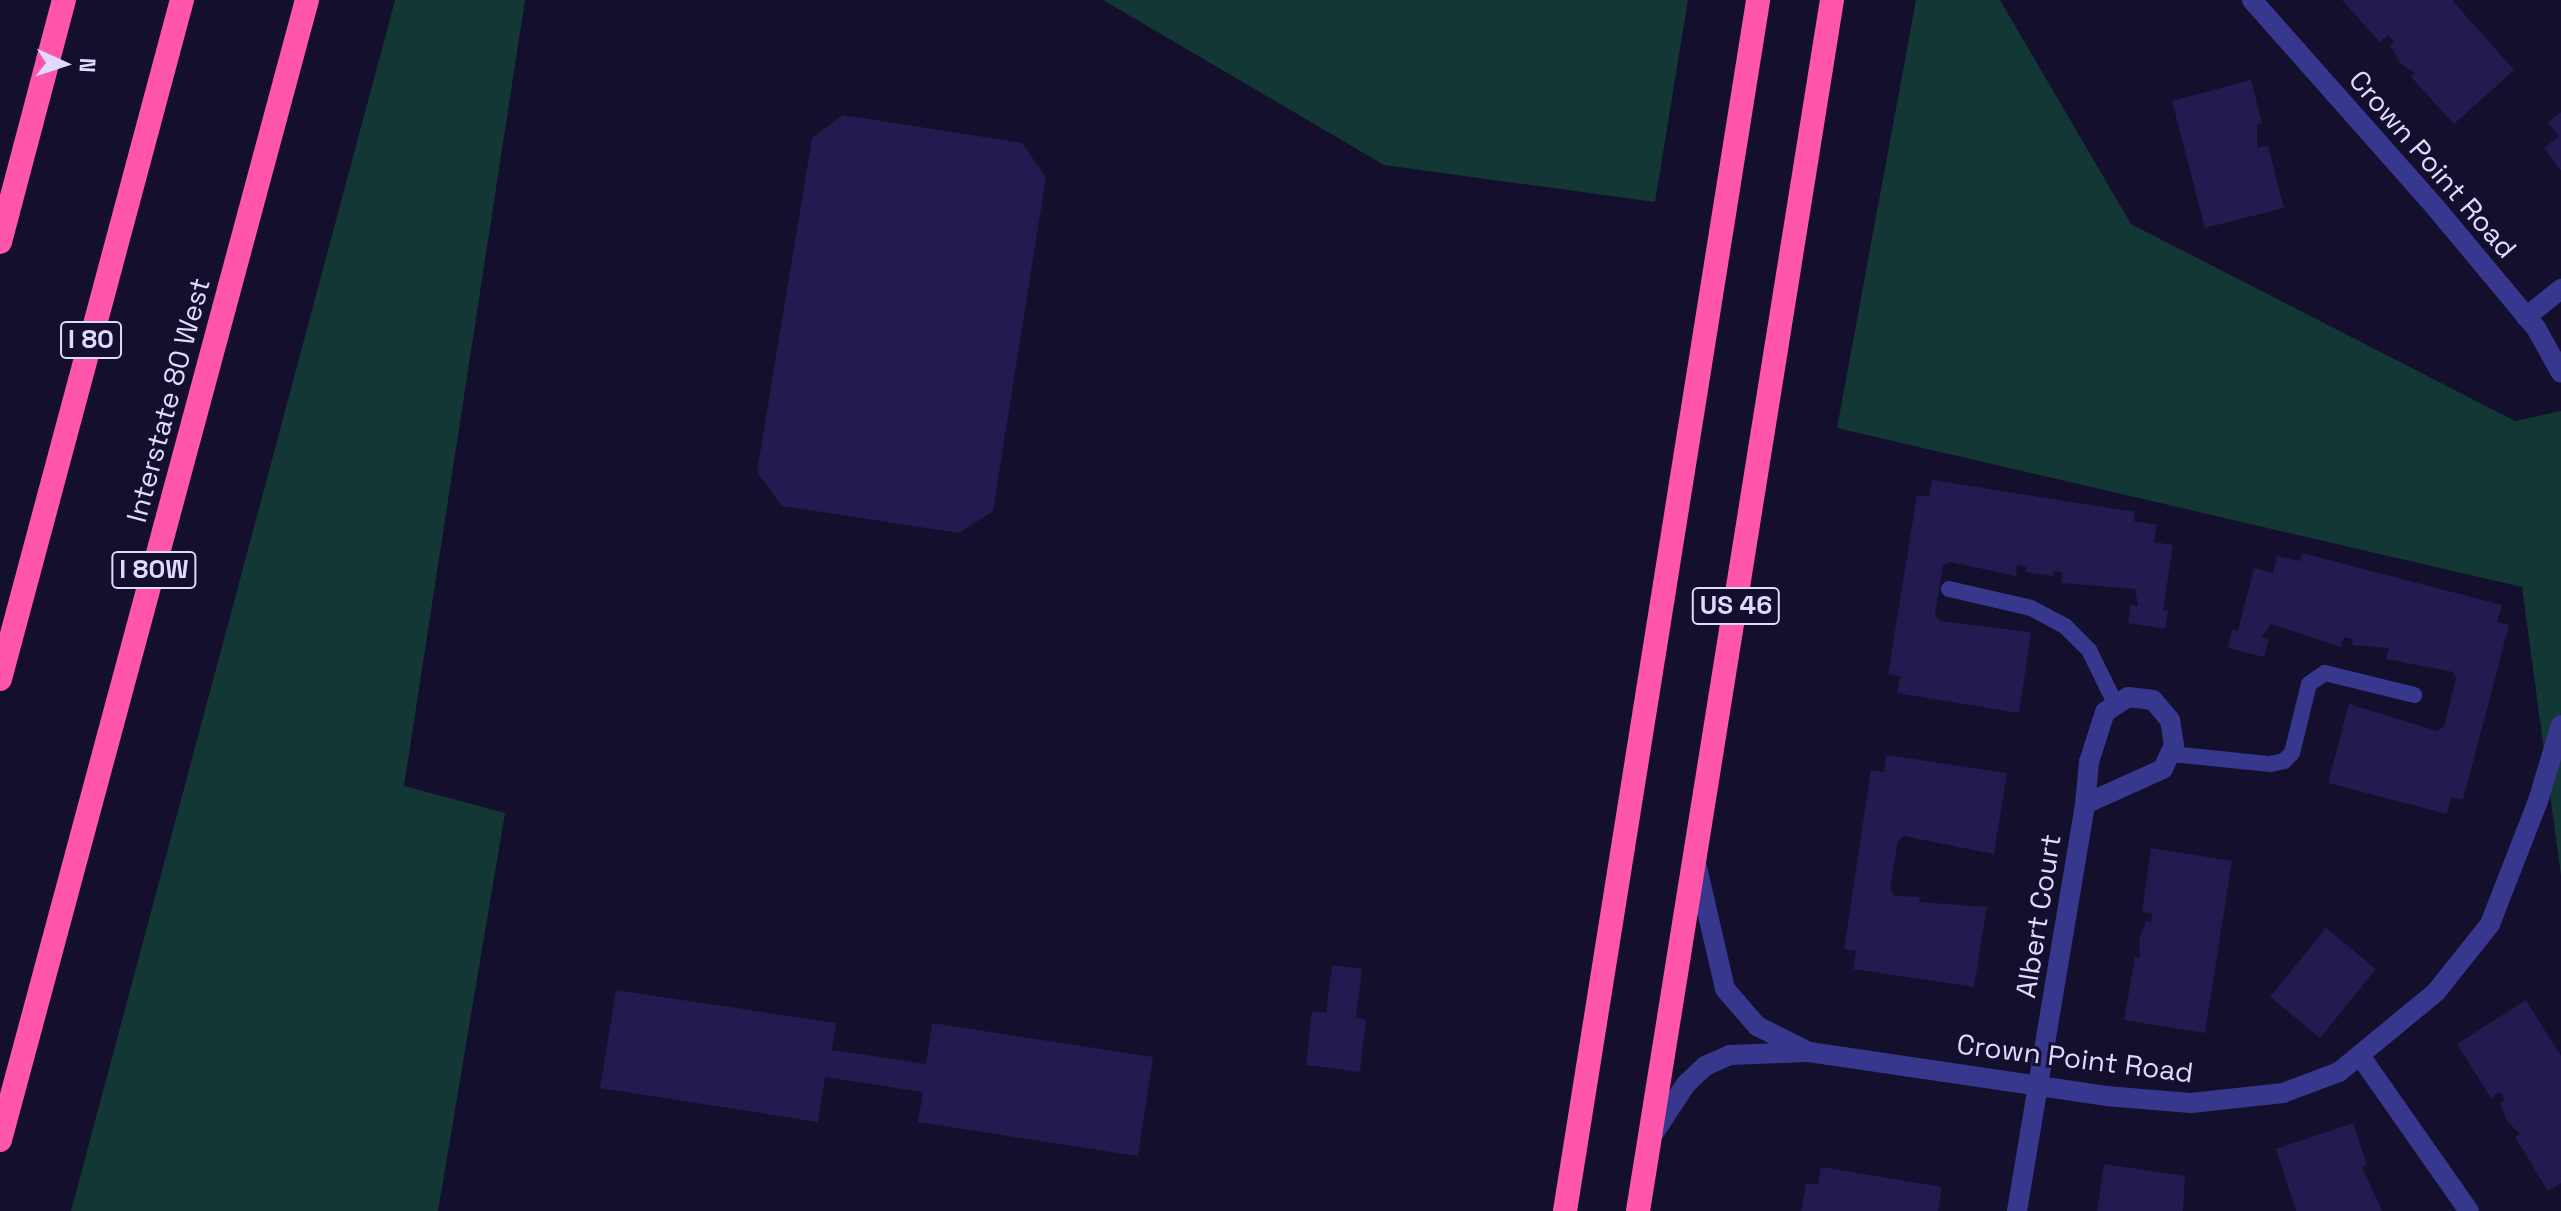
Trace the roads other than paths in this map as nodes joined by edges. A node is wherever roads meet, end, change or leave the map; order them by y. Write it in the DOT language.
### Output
graph roads {
  1 [pos="64,0"];
  2 [pos="182,0"];
  3 [pos="307,0"];
  4 [pos="1758,0"];
  5 [pos="1832,0"];
  6 [pos="2252,0"];
  7 [pos="0,242"];
  8 [pos="2561,289"];
  9 [pos="2526,317"];
  10 [pos="2561,373"];
  11 [pos="1949,589"];
  12 [pos="0,679"];
  13 [pos="2414,695"];
  14 [pos="2116,705"];
  15 [pos="2561,725"];
  16 [pos="2171,754"];
  17 [pos="2085,804"];
  18 [pos="1696,862"];
  19 [pos="1809,1052"];
  20 [pos="2361,1057"];
  21 [pos="2038,1086"];
  22 [pos="0,1140"];
  23 [pos="1649,1140"];
  24 [pos="1565,1211"];
  25 [pos="1638,1211"];
  26 [pos="2017,1211"];
  27 [pos="2469,1211"];
  1 -- 7 [label="highway"];
  2 -- 12 [label="highway, I 80"];
  3 -- 22 [label="highway, Interstate 80 West / I 80W"];
  4 -- 24 [label="highway, US 46"];
  5 -- 18 [label="highway, US 46"];
  6 -- 9 [label="street, Crown Point Road"];
  8 -- 9 [label="street"];
  9 -- 10 [label="street, Crown Point Road"];
  11 -- 14 [label="lane"];
  13 -- 16 [label="lane"];
  14 -- 16 [label="street"];
  14 -- 17 [label="street, Albert Court"];
  15 -- 20 [label="street, Crown Point Road"];
  16 -- 17 [label="street, Albert Court"];
  17 -- 21 [label="street, Albert Court"];
  18 -- 19 [label="street, Crown Point Road"];
  18 -- 23 [label="highway, US 46"];
  19 -- 21 [label="street, Crown Point Road"];
  19 -- 23 [label="street, Crown Point Road"];
  20 -- 21 [label="street, Crown Point Road"];
  20 -- 27 [label="street"];
  21 -- 26 [label="street, Albert Court"];
  23 -- 25 [label="highway, US 46"];
}
